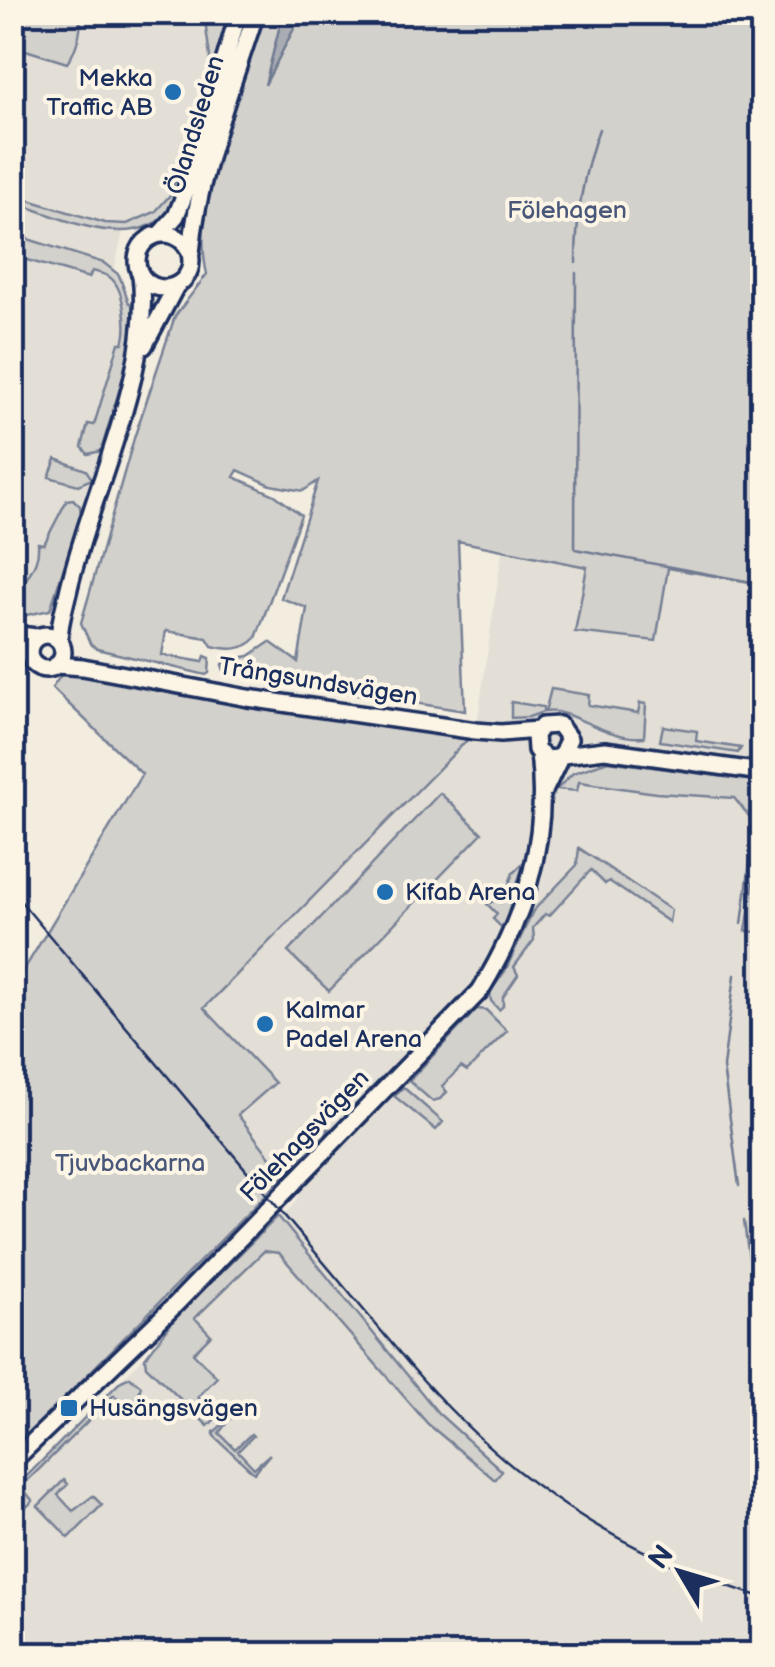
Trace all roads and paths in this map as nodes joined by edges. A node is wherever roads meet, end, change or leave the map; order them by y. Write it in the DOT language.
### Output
graph roads {
  1 [pos="239,12"];
  2 [pos="256,12"];
  3 [pos="161,233"];
  4 [pos="191,253"];
  5 [pos="140,275"];
  6 [pos="171,287"];
  7 [pos="134,368"];
  8 [pos="72,570"];
  9 [pos="12,634"];
  10 [pos="38,636"];
  11 [pos="61,642"];
  12 [pos="12,645"];
  13 [pos="29,657"];
  14 [pos="56,666"];
  15 [pos="128,676"];
  16 [pos="538,730"];
  17 [pos="501,733"];
  18 [pos="568,734"];
  19 [pos="605,750"];
  20 [pos="537,752"];
  21 [pos="560,756"];
  22 [pos="762,772"];
  23 [pos="544,792"];
  24 [pos="12,1462"];
  1 -- 3 [label="main road, Ölandsleden"];
  2 -- 4 [label="main road, Ölandsleden"];
  3 -- 4 [label="main road"];
  3 -- 5 [label="main road, Ölandsleden"];
  4 -- 6 [label="main road, Ölandsleden"];
  5 -- 6 [label="main road"];
  5 -- 7 [label="main road, Ölandsleden"];
  6 -- 7 [label="main road, Ölandsleden"];
  7 -- 8 [label="main road, Ölandsleden"];
  8 -- 10 [label="main road, Ölandsleden"];
  8 -- 11 [label="main road, Ölandsleden"];
  9 -- 10 [label="main road"];
  10 -- 11 [label="main road"];
  10 -- 13 [label="main road"];
  11 -- 14 [label="main road"];
  11 -- 15 [label="main road, Trångsundsvägen"];
  12 -- 13 [label="main road"];
  13 -- 14 [label="main road"];
  14 -- 15 [label="main road, Trångsundsvägen"];
  15 -- 17 [label="main road, Trångsundsvägen"];
  16 -- 17 [label="main road, Trångsundsvägen"];
  16 -- 18 [label="main road"];
  16 -- 20 [label="main road"];
  17 -- 20 [label="main road, Trångsundsvägen"];
  18 -- 19 [label="main road"];
  18 -- 21 [label="main road"];
  19 -- 21 [label="main road"];
  19 -- 22 [label="main road"];
  20 -- 21 [label="main road"];
  20 -- 23 [label="main road, Fölehagsvägen"];
  21 -- 23 [label="main road, Fölehagsvägen"];
  23 -- 24 [label="main road, Fölehagsvägen"];
}
